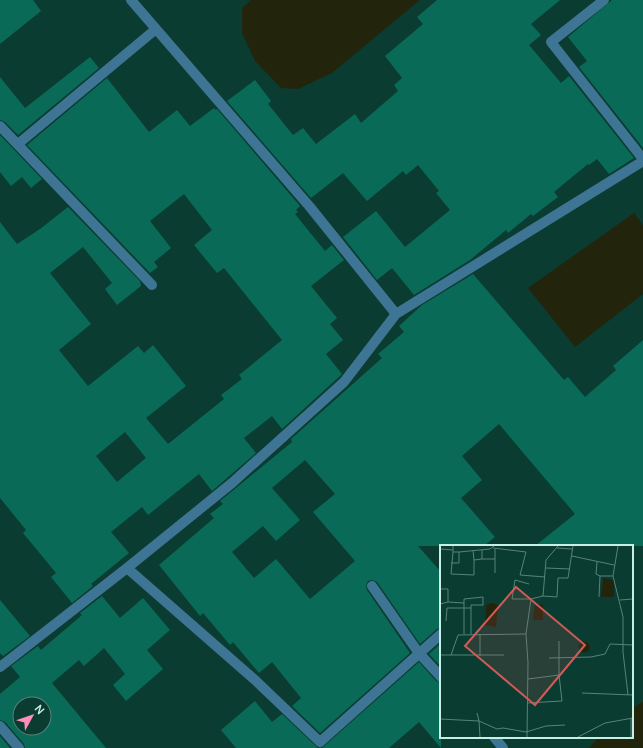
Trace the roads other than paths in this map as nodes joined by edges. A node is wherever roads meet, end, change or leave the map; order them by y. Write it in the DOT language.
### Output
graph roads {
  1 [pos="131,0"];
  2 [pos="604,0"];
  3 [pos="156,29"];
  4 [pos="0,126"];
  5 [pos="18,144"];
  6 [pos="643,160"];
  7 [pos="152,285"];
  8 [pos="396,314"];
  9 [pos="127,568"];
  10 [pos="372,586"];
  11 [pos="440,635"];
  12 [pos="418,652"];
  13 [pos="0,667"];
  14 [pos="440,676"];
  15 [pos="0,726"];
  16 [pos="495,738"];
  17 [pos="320,745"];
  18 [pos="19,748"];
  19 [pos="503,748"];
  1 -- 3 [label="street"];
  2 -- 6 [label="street"];
  3 -- 5 [label="street"];
  3 -- 8 [label="street"];
  4 -- 5 [label="street"];
  5 -- 7 [label="street"];
  6 -- 8 [label="street"];
  8 -- 9 [label="street"];
  9 -- 13 [label="street"];
  9 -- 17 [label="street"];
  10 -- 12 [label="street"];
  11 -- 12 [label="street"];
  12 -- 14 [label="street"];
  12 -- 17 [label="street"];
  15 -- 18 [label="street"];
  16 -- 19 [label="street"];
}
